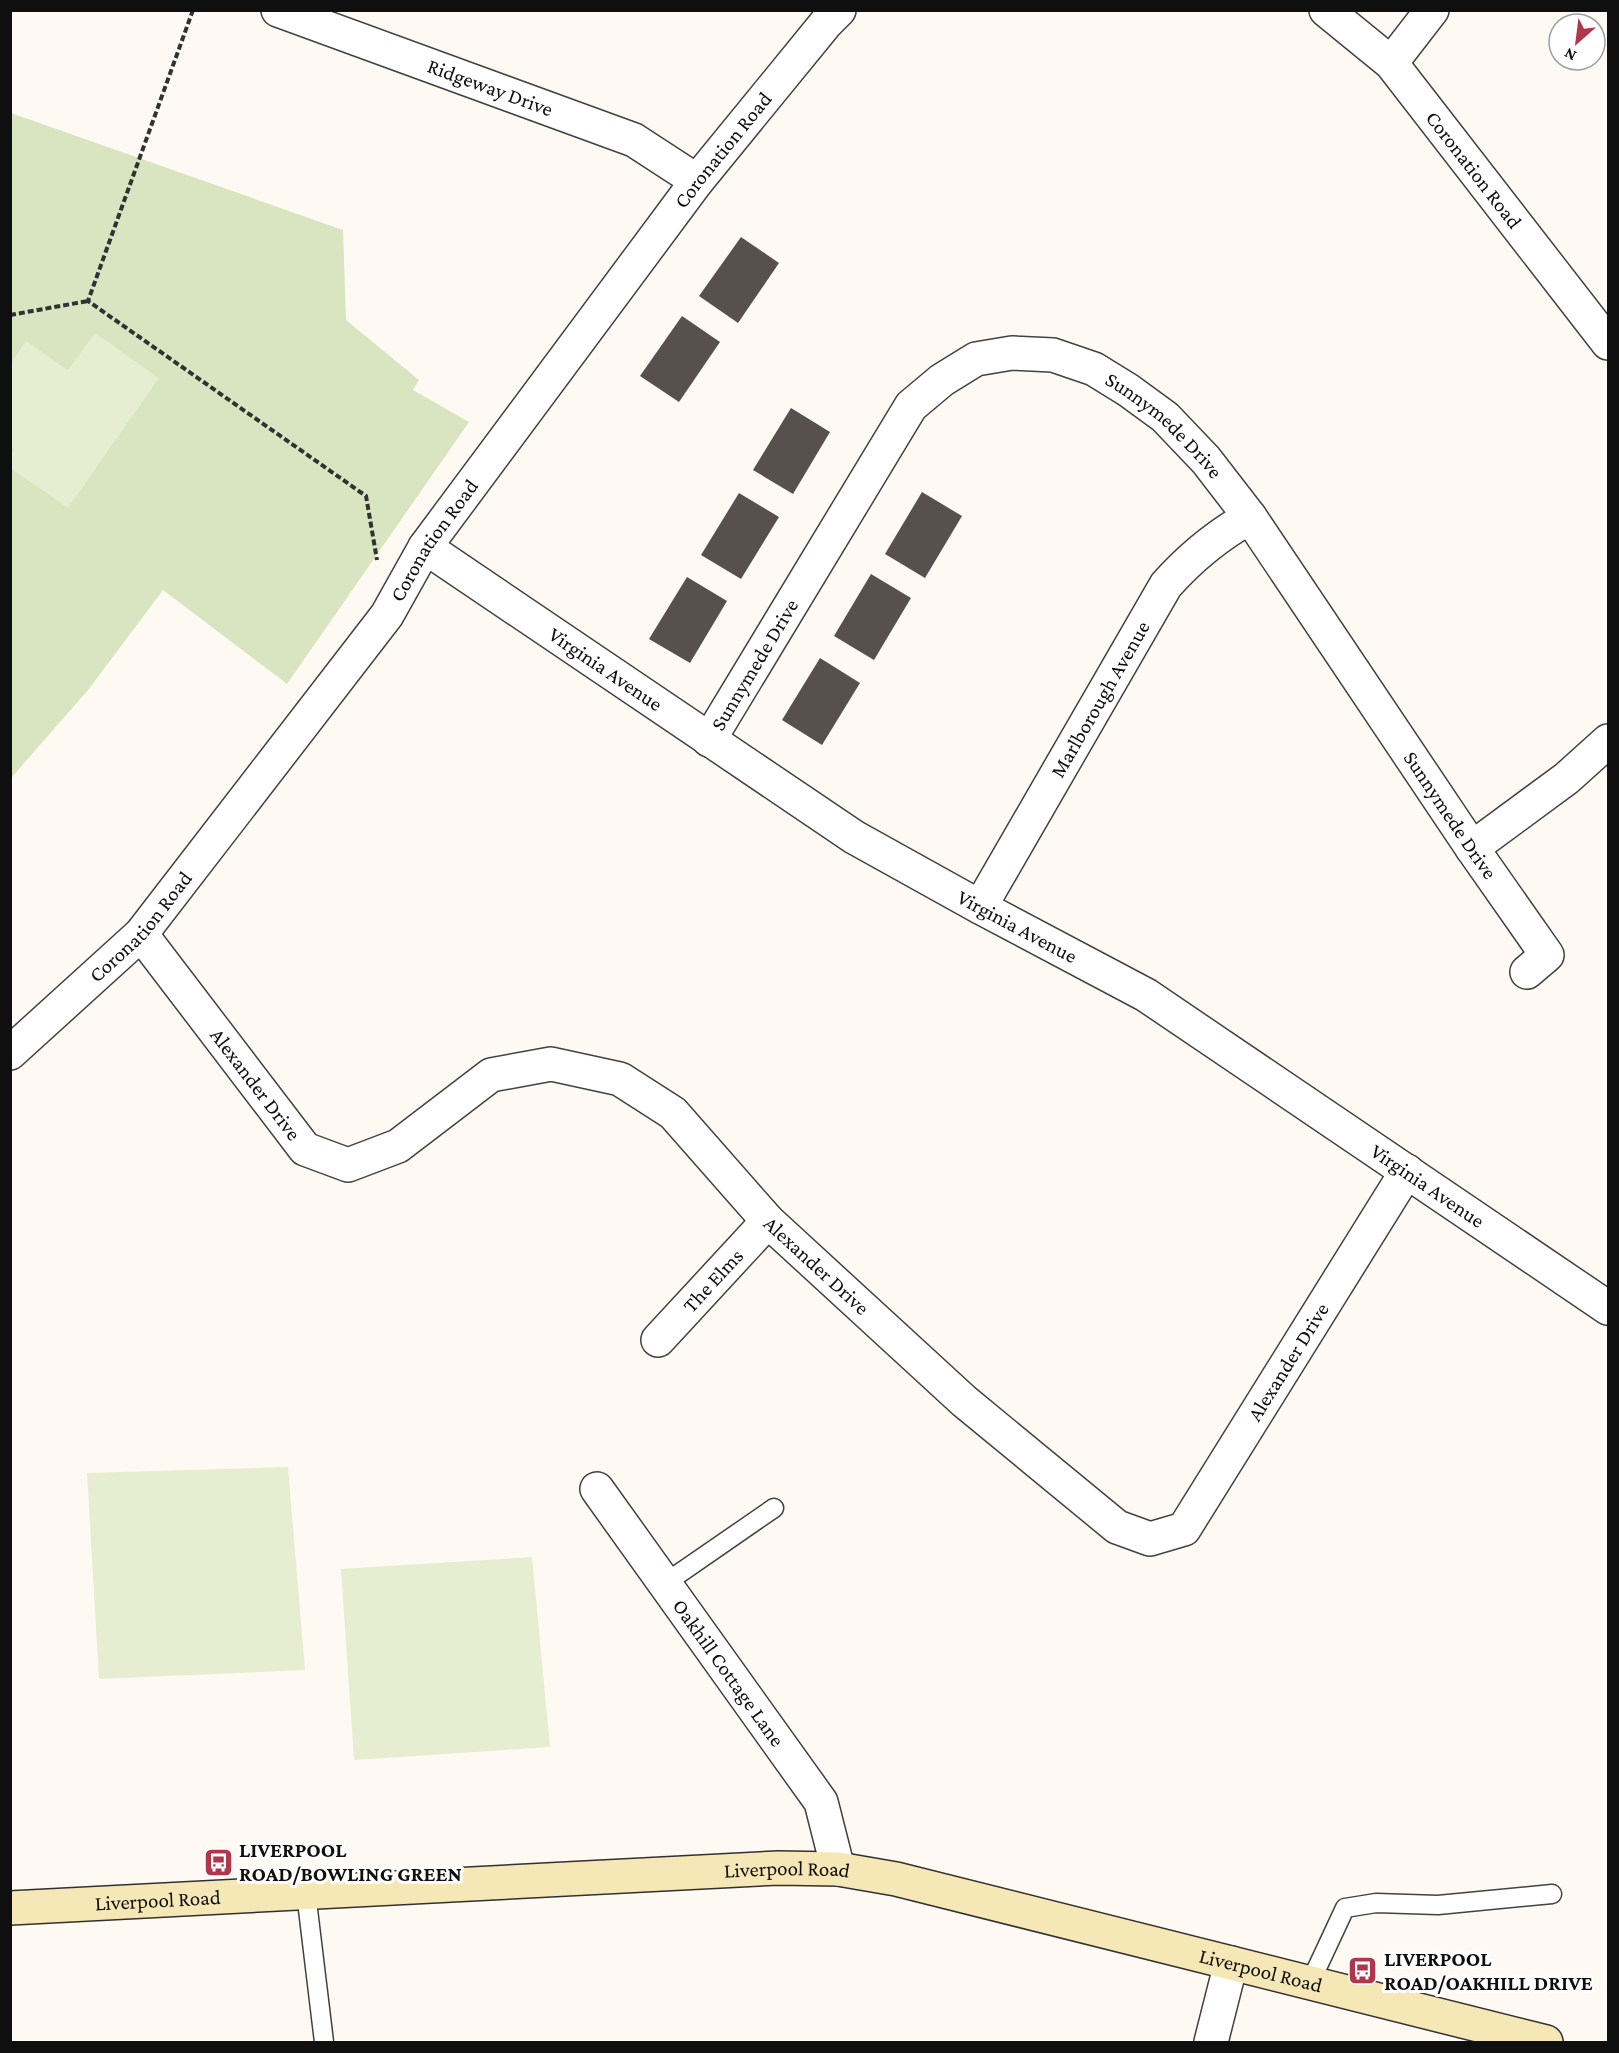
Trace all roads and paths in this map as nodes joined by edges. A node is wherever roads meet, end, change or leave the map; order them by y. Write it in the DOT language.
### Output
graph roads {
  1 [pos="193,10"];
  2 [pos="278,10"];
  3 [pos="839,10"];
  4 [pos="1326,10"];
  5 [pos="1432,10"];
  6 [pos="1391,63"];
  7 [pos="697,181"];
  8 [pos="87,301"];
  9 [pos="10,315"];
  10 [pos="1608,343"];
  11 [pos="1250,517"];
  12 [pos="425,547"];
  13 [pos="377,561"];
  14 [pos="708,740"];
  15 [pos="1608,741"];
  16 [pos="1472,848"];
  17 [pos="980,907"];
  18 [pos="141,934"];
  19 [pos="1527,972"];
  20 [pos="10,1053"];
  21 [pos="1407,1171"];
  22 [pos="768,1221"];
  23 [pos="1608,1308"];
  24 [pos="658,1340"];
  25 [pos="597,1489"];
  26 [pos="774,1508"];
  27 [pos="664,1584"];
  28 [pos="838,1869"];
  29 [pos="306,1893"];
  30 [pos="1552,1894"];
  31 [pos="10,1908"];
  32 [pos="1231,1963"];
  33 [pos="1310,1983"];
  34 [pos="324,2043"];
  35 [pos="1211,2043"];
  36 [pos="1545,2043"];
  1 -- 8 [label="path"];
  2 -- 7 [label="street, Ridgeway Drive"];
  3 -- 7 [label="street, Coronation Road"];
  4 -- 6 [label="street, Coronation Road"];
  5 -- 6 [label="street"];
  6 -- 10 [label="street, Coronation Road"];
  7 -- 12 [label="street, Coronation Road"];
  8 -- 9 [label="path"];
  8 -- 13 [label="path"];
  11 -- 14 [label="street, Sunnymede Drive"];
  11 -- 16 [label="street, Sunnymede Drive"];
  11 -- 17 [label="street, Marlborough Avenue"];
  12 -- 14 [label="street, Virginia Avenue"];
  12 -- 18 [label="street, Coronation Road"];
  14 -- 17 [label="street, Virginia Avenue"];
  15 -- 16 [label="street"];
  16 -- 19 [label="street, Sunnymede Drive"];
  17 -- 21 [label="street, Virginia Avenue"];
  18 -- 20 [label="street, Coronation Road"];
  18 -- 22 [label="street, Alexander Drive"];
  21 -- 22 [label="street, Alexander Drive"];
  21 -- 23 [label="street, Virginia Avenue"];
  22 -- 24 [label="street, The Elms"];
  25 -- 27 [label="street, Oakhill Cottage Lane"];
  26 -- 27 [label="lane"];
  27 -- 28 [label="street, Oakhill Cottage Lane"];
  28 -- 29 [label="main road, Liverpool Road"];
  28 -- 32 [label="main road, Liverpool Road"];
  29 -- 31 [label="main road, Liverpool Road"];
  29 -- 34 [label="lane"];
  30 -- 33 [label="lane"];
  32 -- 33 [label="main road, Liverpool Road"];
  32 -- 35 [label="street"];
  33 -- 36 [label="main road, Liverpool Road"];
}
